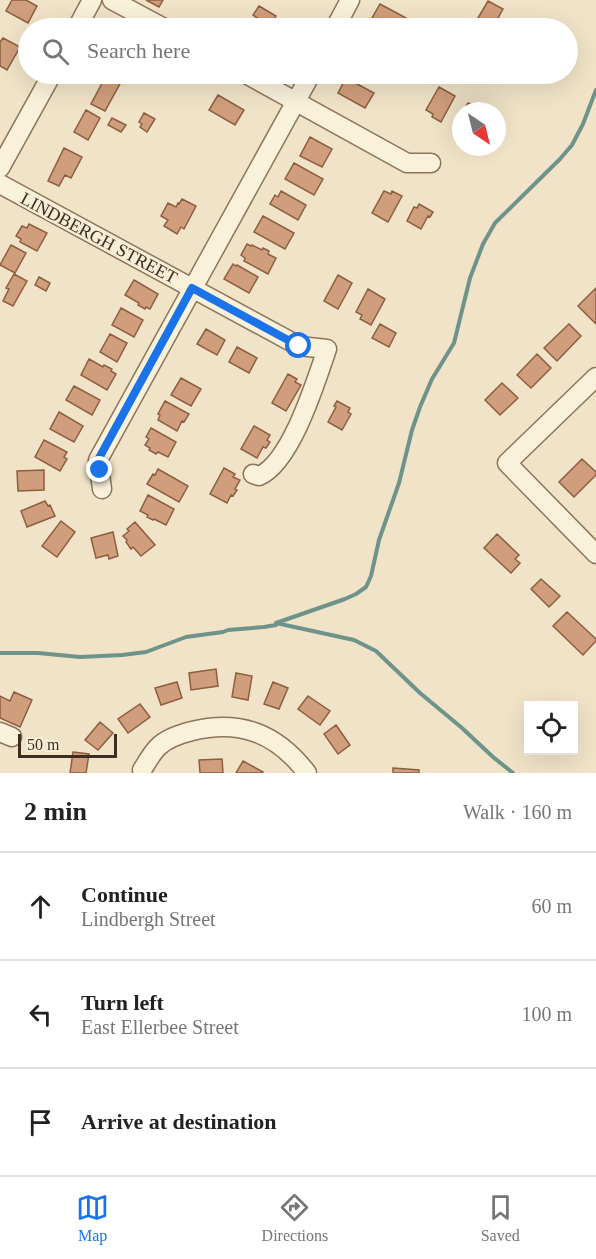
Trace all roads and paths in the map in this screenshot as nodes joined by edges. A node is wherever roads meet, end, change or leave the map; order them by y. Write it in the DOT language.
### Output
graph roads {
  1 [pos="92,0"];
  2 [pos="112,0"];
  3 [pos="350,0"];
  4 [pos="82,18"];
  5 [pos="145,18"];
  6 [pos="340,18"];
  7 [pos="46,84"];
  8 [pos="264,84"];
  9 [pos="304,84"];
  10 [pos="295,101"];
  11 [pos="431,163"];
  12 [pos="0,168"];
  13 [pos="0,184"];
  14 [pos="192,288"];
  15 [pos="596,377"];
  16 [pos="253,474"];
  17 [pos="102,489"];
  18 [pos="596,554"];
  19 [pos="142,770"];
  20 [pos="307,773"];
  1 -- 4 [label="street"];
  2 -- 5 [label="street"];
  3 -- 6 [label="street"];
  7 -- 12 [label="street"];
  8 -- 10 [label="street"];
  9 -- 10 [label="street"];
  10 -- 11 [label="street"];
  10 -- 14 [label="street"];
  13 -- 14 [label="street, LINDBERGH STREET"];
  14 -- 16 [label="street, LINDBERGH STREET"];
  14 -- 17 [label="street"];
  15 -- 18 [label="street"];
  19 -- 20 [label="street"];
}
